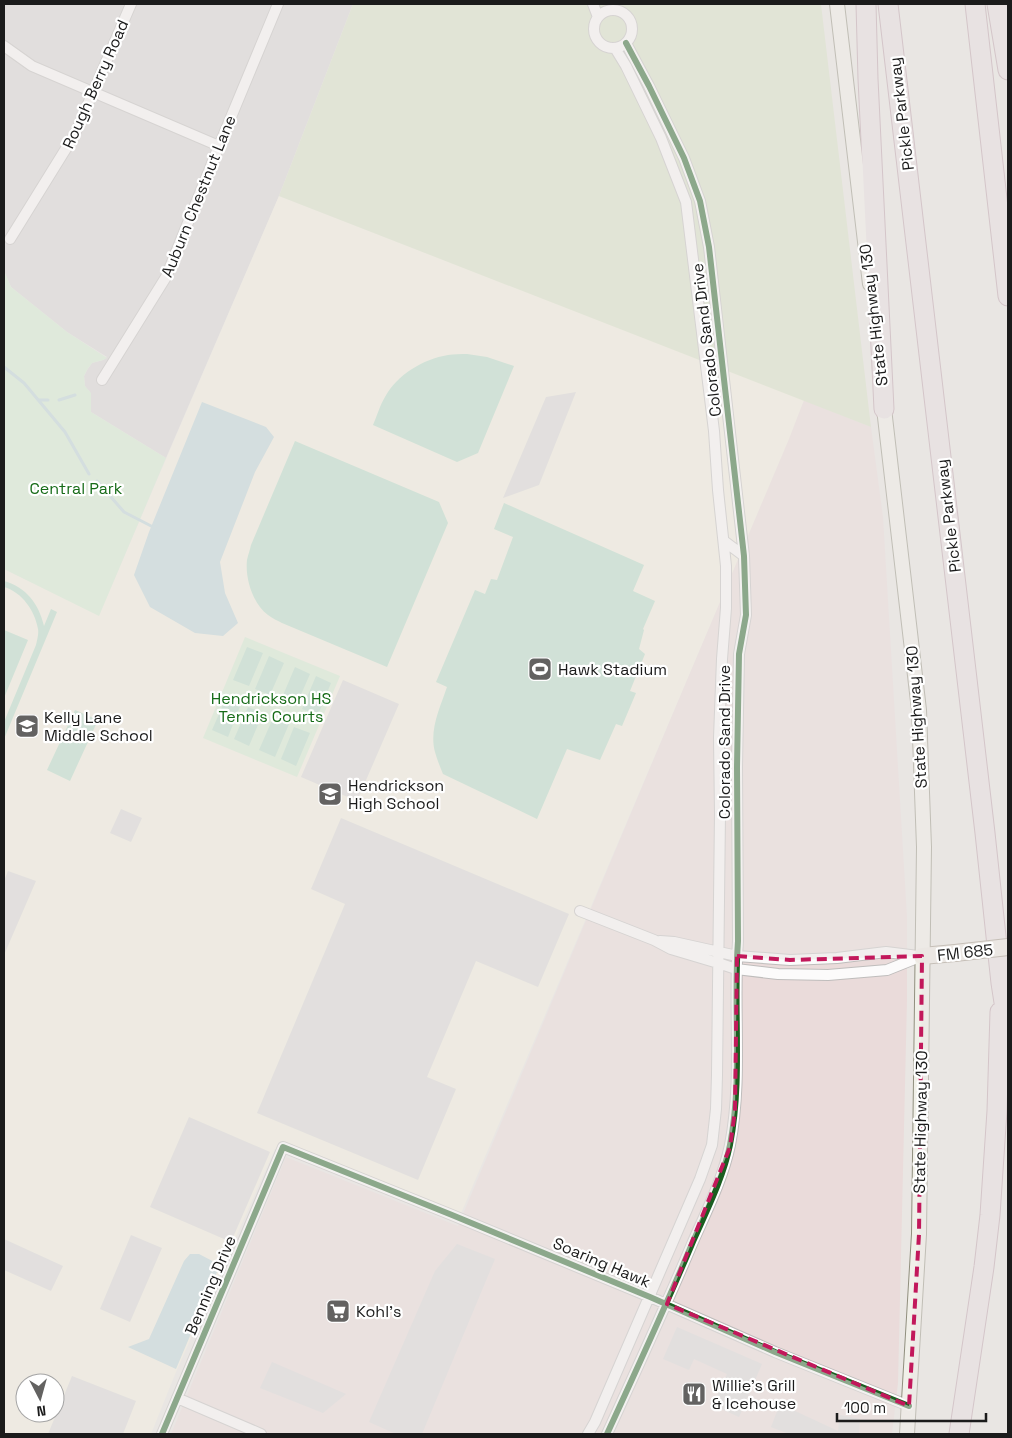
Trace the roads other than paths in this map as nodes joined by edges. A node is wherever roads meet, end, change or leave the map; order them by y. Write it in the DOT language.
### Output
graph roads {
  1 [pos="131,4"];
  2 [pos="278,4"];
  3 [pos="593,4"];
  4 [pos="837,4"];
  5 [pos="866,4"];
  6 [pos="888,4"];
  7 [pos="975,4"];
  8 [pos="997,4"];
  9 [pos="607,7"];
  10 [pos="598,17"];
  11 [pos="626,44"];
  12 [pos="4,46"];
  13 [pos="614,48"];
  14 [pos="1008,70"];
  15 [pos="94,92"];
  16 [pos="219,146"];
  17 [pos="10,239"];
  18 [pos="1008,296"];
  19 [pos="102,380"];
  20 [pos="884,409"];
  21 [pos="724,541"];
  22 [pos="744,556"];
  23 [pos="580,911"];
  24 [pos="1008,947"];
  25 [pos="737,956"];
  26 [pos="922,956"];
  27 [pos="719,958"];
  28 [pos="736,969"];
  29 [pos="1001,983"];
  30 [pos="1008,1028"];
  31 [pos="283,1147"];
  32 [pos="650,1297"];
  33 [pos="666,1304"];
  34 [pos="177,1398"];
  35 [pos="909,1406"];
  36 [pos="162,1434"];
  37 [pos="262,1434"];
  38 [pos="588,1434"];
  39 [pos="607,1434"];
  40 [pos="906,1434"];
  41 [pos="959,1434"];
  1 -- 15 [label="street, Rough Berry Road"];
  2 -- 16 [label="street, Auburn Chestnut Lane"];
  3 -- 10 [label="street"];
  4 -- 20 [label="main road, State Highway 130"];
  5 -- 20 [label="highway"];
  6 -- 29 [label="highway, Pickle Parkway"];
  7 -- 18 [label="highway"];
  8 -- 14 [label="highway"];
  9 -- 10 [label="street"];
  9 -- 11 [label="street"];
  10 -- 13 [label="street"];
  11 -- 13 [label="street"];
  11 -- 22 [label="street, Colorado Sand Drive"];
  12 -- 15 [label="street"];
  13 -- 21 [label="street, Colorado Sand Drive"];
  15 -- 16 [label="street"];
  15 -- 17 [label="street, Rough Berry Road"];
  16 -- 19 [label="street, Auburn Chestnut Lane"];
  20 -- 26 [label="main road, State Highway 130"];
  21 -- 22 [label="street"];
  21 -- 27 [label="street, Colorado Sand Drive"];
  22 -- 25 [label="street, Colorado Sand Drive"];
  23 -- 27 [label="street"];
  24 -- 26 [label="main road, FM 685 / FM 685, bridge"];
  25 -- 26 [label="street"];
  25 -- 27 [label="street"];
  25 -- 28 [label="street, Colorado Sand Drive"];
  26 -- 28 [label="street"];
  26 -- 35 [label="main road, State Highway 130 / FM 685"];
  27 -- 28 [label="street"];
  27 -- 32 [label="street, Colorado Sand Drive"];
  28 -- 33 [label="street, Colorado Sand Drive"];
  29 -- 30 [label="highway, Pickle Parkway"];
  29 -- 41 [label="highway"];
  31 -- 32 [label="street, Soaring Hawk"];
  31 -- 34 [label="street, Benning Drive"];
  32 -- 33 [label="street, Soaring Hawk"];
  32 -- 38 [label="street, Colorado Sand Drive"];
  33 -- 35 [label="street, Soaring Hawk"];
  33 -- 39 [label="street, Colorado Sand Drive"];
  34 -- 36 [label="street, Benning Drive"];
  34 -- 37 [label="street"];
  35 -- 40 [label="main road, State Highway 130 / FM 685"];
}
